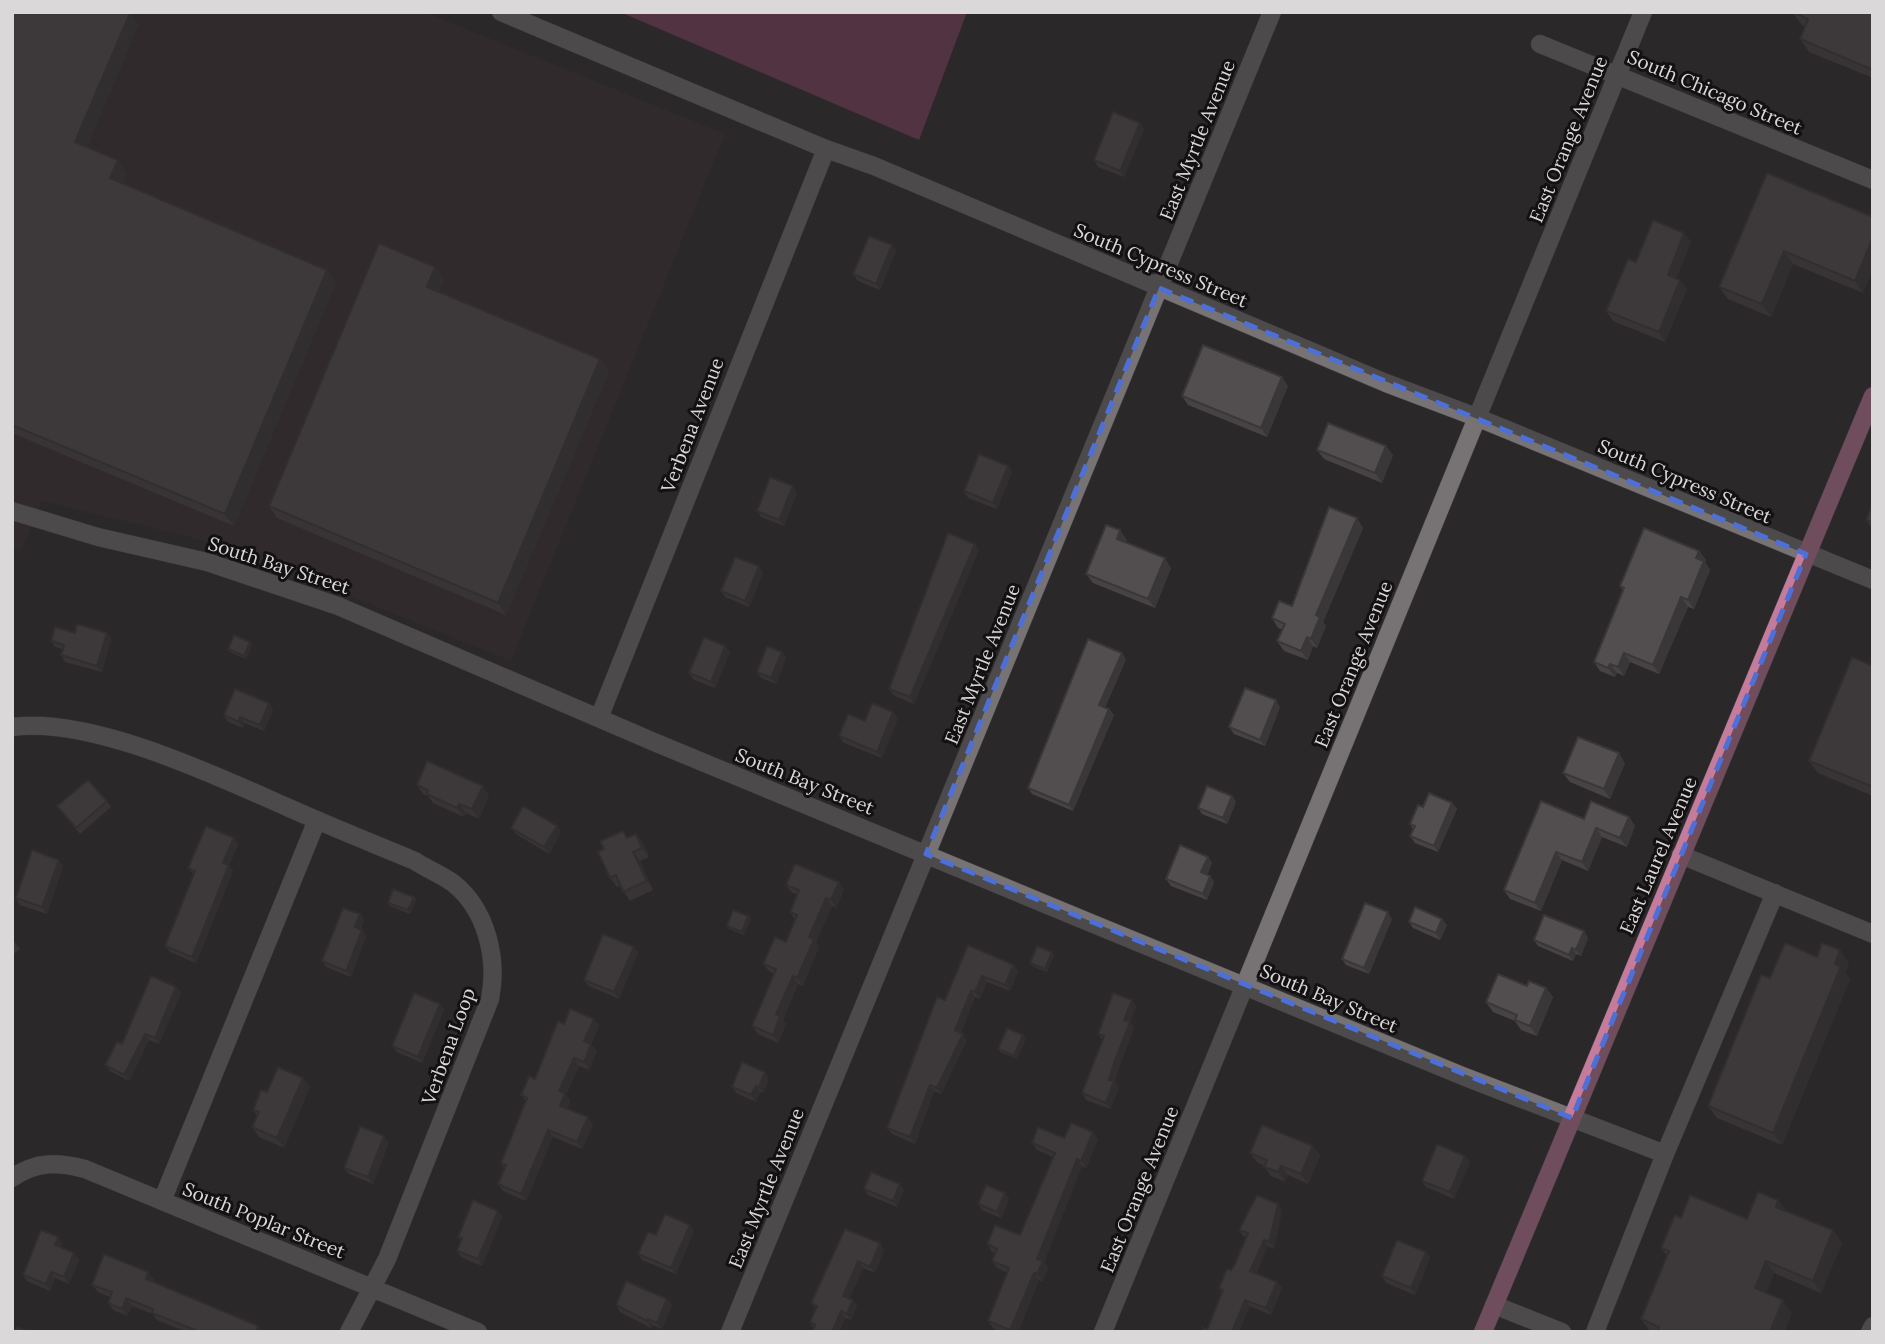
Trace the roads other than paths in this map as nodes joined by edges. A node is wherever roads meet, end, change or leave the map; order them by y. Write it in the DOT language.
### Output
graph roads {
  1 [pos="500,12"];
  2 [pos="1272,12"];
  3 [pos="1643,12"];
  4 [pos="1540,44"];
  5 [pos="1617,74"];
  6 [pos="826,149"];
  7 [pos="1873,180"];
  8 [pos="1159,288"];
  9 [pos="1873,396"];
  10 [pos="1476,417"];
  11 [pos="12,511"];
  12 [pos="1806,554"];
  13 [pos="1873,580"];
  14 [pos="599,718"];
  15 [pos="12,727"];
  16 [pos="317,821"];
  17 [pos="926,854"];
  18 [pos="1681,855"];
  19 [pos="1774,893"];
  20 [pos="1873,934"];
  21 [pos="1244,985"];
  22 [pos="1572,1118"];
  23 [pos="1665,1154"];
  24 [pos="12,1178"];
  25 [pos="162,1201"];
  26 [pos="373,1287"];
  27 [pos="1494,1305"];
  28 [pos="1873,1326"];
  29 [pos="349,1332"];
  30 [pos="478,1332"];
  31 [pos="730,1332"];
  32 [pos="1103,1332"];
  33 [pos="1483,1332"];
  34 [pos="1562,1332"];
  35 [pos="1595,1332"];
  36 [pos="1871,1332"];
  1 -- 6 [label="street, South Cypress Street"];
  2 -- 8 [label="street, East Myrtle Avenue"];
  3 -- 5 [label="street, East Orange Avenue"];
  4 -- 5 [label="street, South Chicago Street"];
  5 -- 7 [label="street, South Chicago Street"];
  5 -- 10 [label="street, East Orange Avenue"];
  6 -- 8 [label="street, South Cypress Street"];
  6 -- 14 [label="street, Verbena Avenue"];
  8 -- 10 [label="street, South Cypress Street"];
  8 -- 17 [label="street, East Myrtle Avenue"];
  9 -- 12 [label="main road, East Laurel Avenue"];
  10 -- 12 [label="street, South Cypress Street"];
  10 -- 21 [label="street, East Orange Avenue"];
  11 -- 14 [label="street, South Bay Street"];
  12 -- 13 [label="street, South Cypress Street"];
  12 -- 18 [label="main road, East Laurel Avenue"];
  14 -- 17 [label="street, South Bay Street"];
  15 -- 16 [label="street, Verbena Loop"];
  16 -- 25 [label="street"];
  16 -- 26 [label="street, Verbena Loop"];
  17 -- 21 [label="street, South Bay Street"];
  17 -- 31 [label="street, East Myrtle Avenue"];
  18 -- 19 [label="street"];
  18 -- 22 [label="main road, East Laurel Avenue"];
  19 -- 20 [label="street"];
  19 -- 23 [label="street"];
  21 -- 22 [label="street, South Bay Street"];
  21 -- 32 [label="street, East Orange Avenue"];
  22 -- 23 [label="street, South Bay Street"];
  22 -- 27 [label="main road, East Laurel Avenue"];
  23 -- 35 [label="street"];
  24 -- 25 [label="street, South Poplar Street"];
  25 -- 26 [label="street, South Poplar Street"];
  26 -- 29 [label="street, Verbena Loop"];
  26 -- 30 [label="street, South Poplar Street"];
  27 -- 33 [label="main road, East Laurel Avenue"];
  27 -- 34 [label="street"];
  28 -- 36 [label="street"];
}
